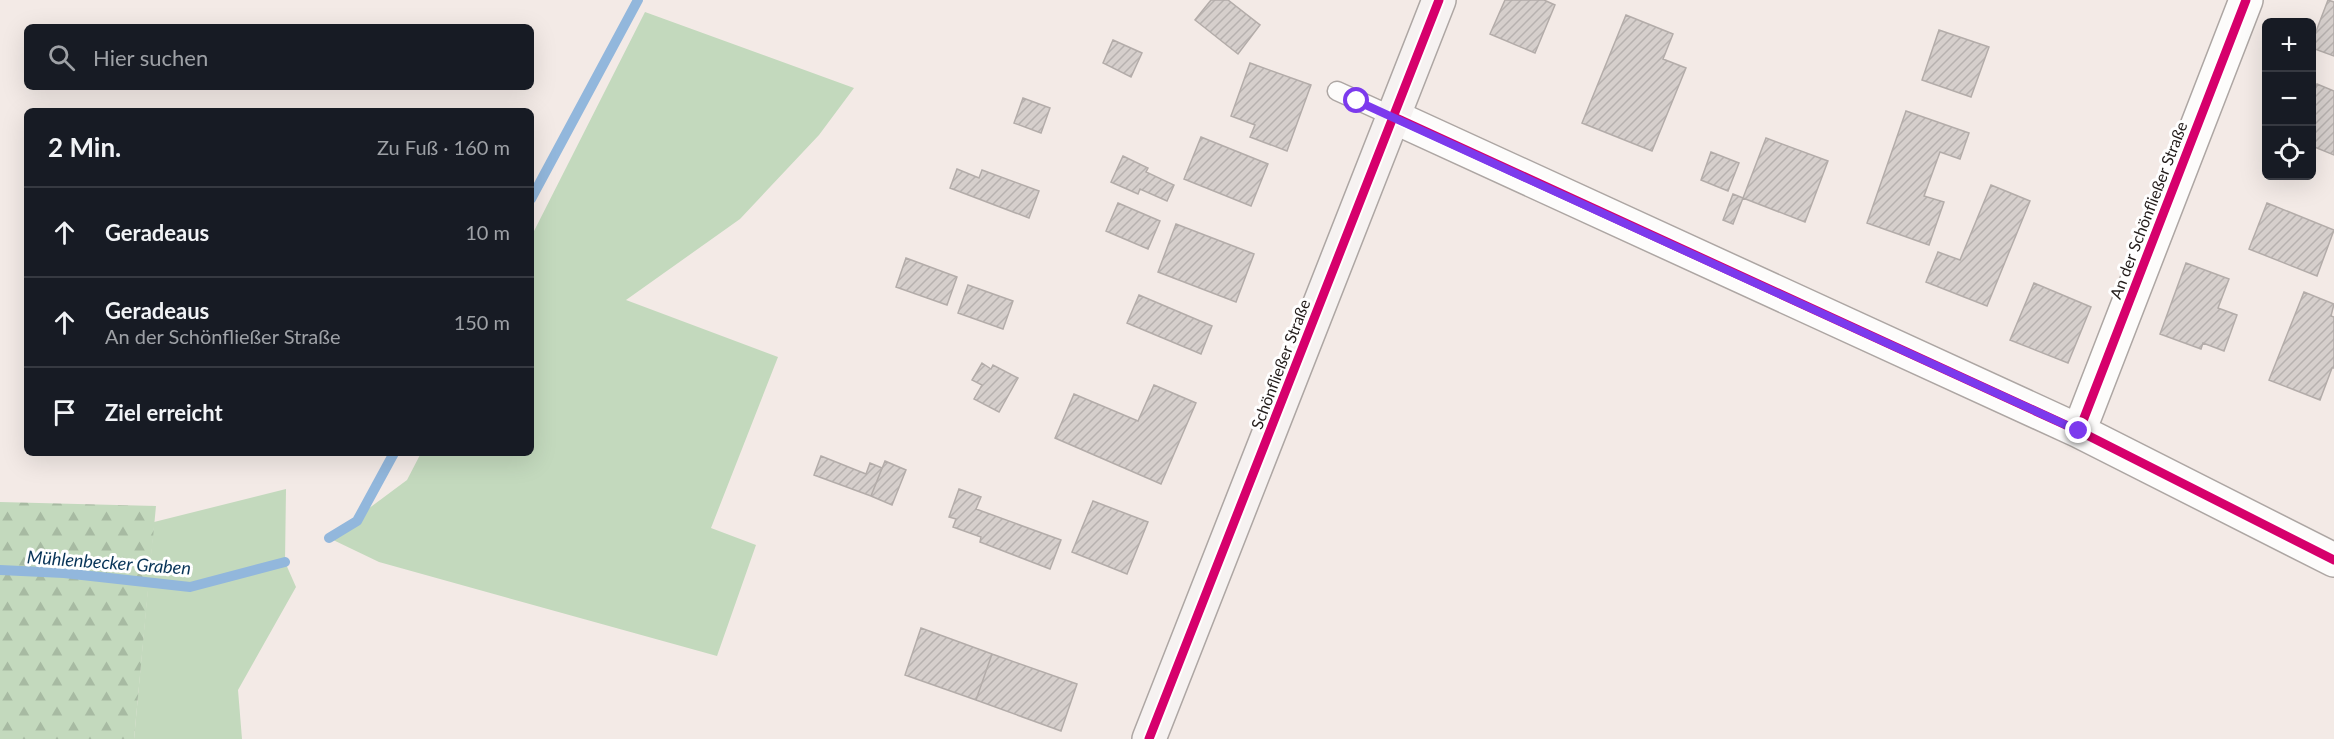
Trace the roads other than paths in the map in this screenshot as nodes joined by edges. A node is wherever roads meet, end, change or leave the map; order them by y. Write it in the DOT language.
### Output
graph roads {
  1 [pos="1439,0"];
  2 [pos="2246,0"];
  3 [pos="1337,91"];
  4 [pos="1392,116"];
  5 [pos="2079,431"];
  6 [pos="2333,555"];
  7 [pos="1149,739"];
  1 -- 4 [label="main road, Schönfließer Straße"];
  2 -- 5 [label="street, An der Schönfließer Straße"];
  3 -- 4 [label="lane"];
  4 -- 5 [label="street"];
  4 -- 7 [label="main road, Schönfließer Straße"];
  5 -- 6 [label="street"];
}
